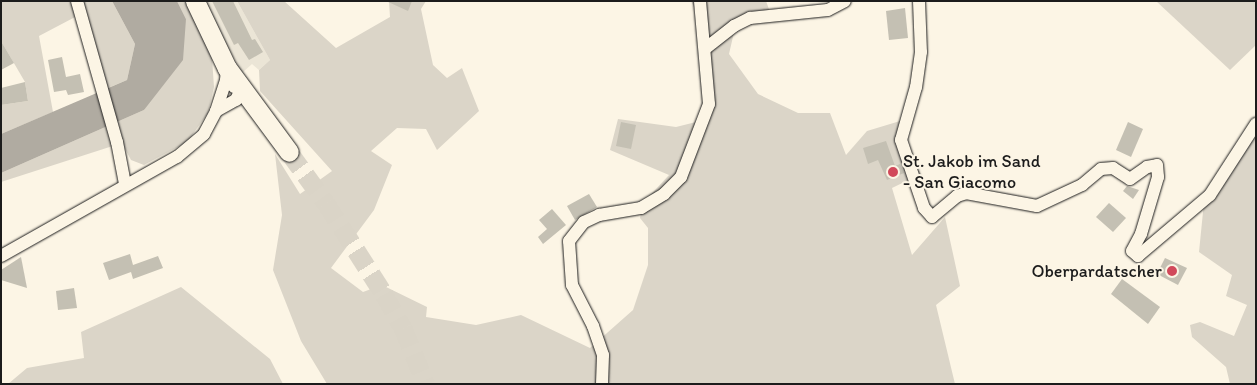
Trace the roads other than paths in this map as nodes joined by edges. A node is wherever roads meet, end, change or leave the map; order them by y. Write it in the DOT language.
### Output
graph roads {
  1 [pos="77,1"];
  2 [pos="195,1"];
  3 [pos="700,1"];
  4 [pos="845,1"];
  5 [pos="919,1"];
  6 [pos="706,48"];
  7 [pos="233,93"];
  8 [pos="1256,124"];
  9 [pos="289,152"];
  10 [pos="126,184"];
  11 [pos="1,256"];
  12 [pos="602,384"];
  1 -- 10 [label="street"];
  2 -- 7 [label="main road"];
  3 -- 6 [label="street"];
  4 -- 6 [label="street"];
  5 -- 8 [label="street"];
  6 -- 12 [label="street"];
  7 -- 9 [label="main road"];
  7 -- 10 [label="street"];
  10 -- 11 [label="street"];
}
